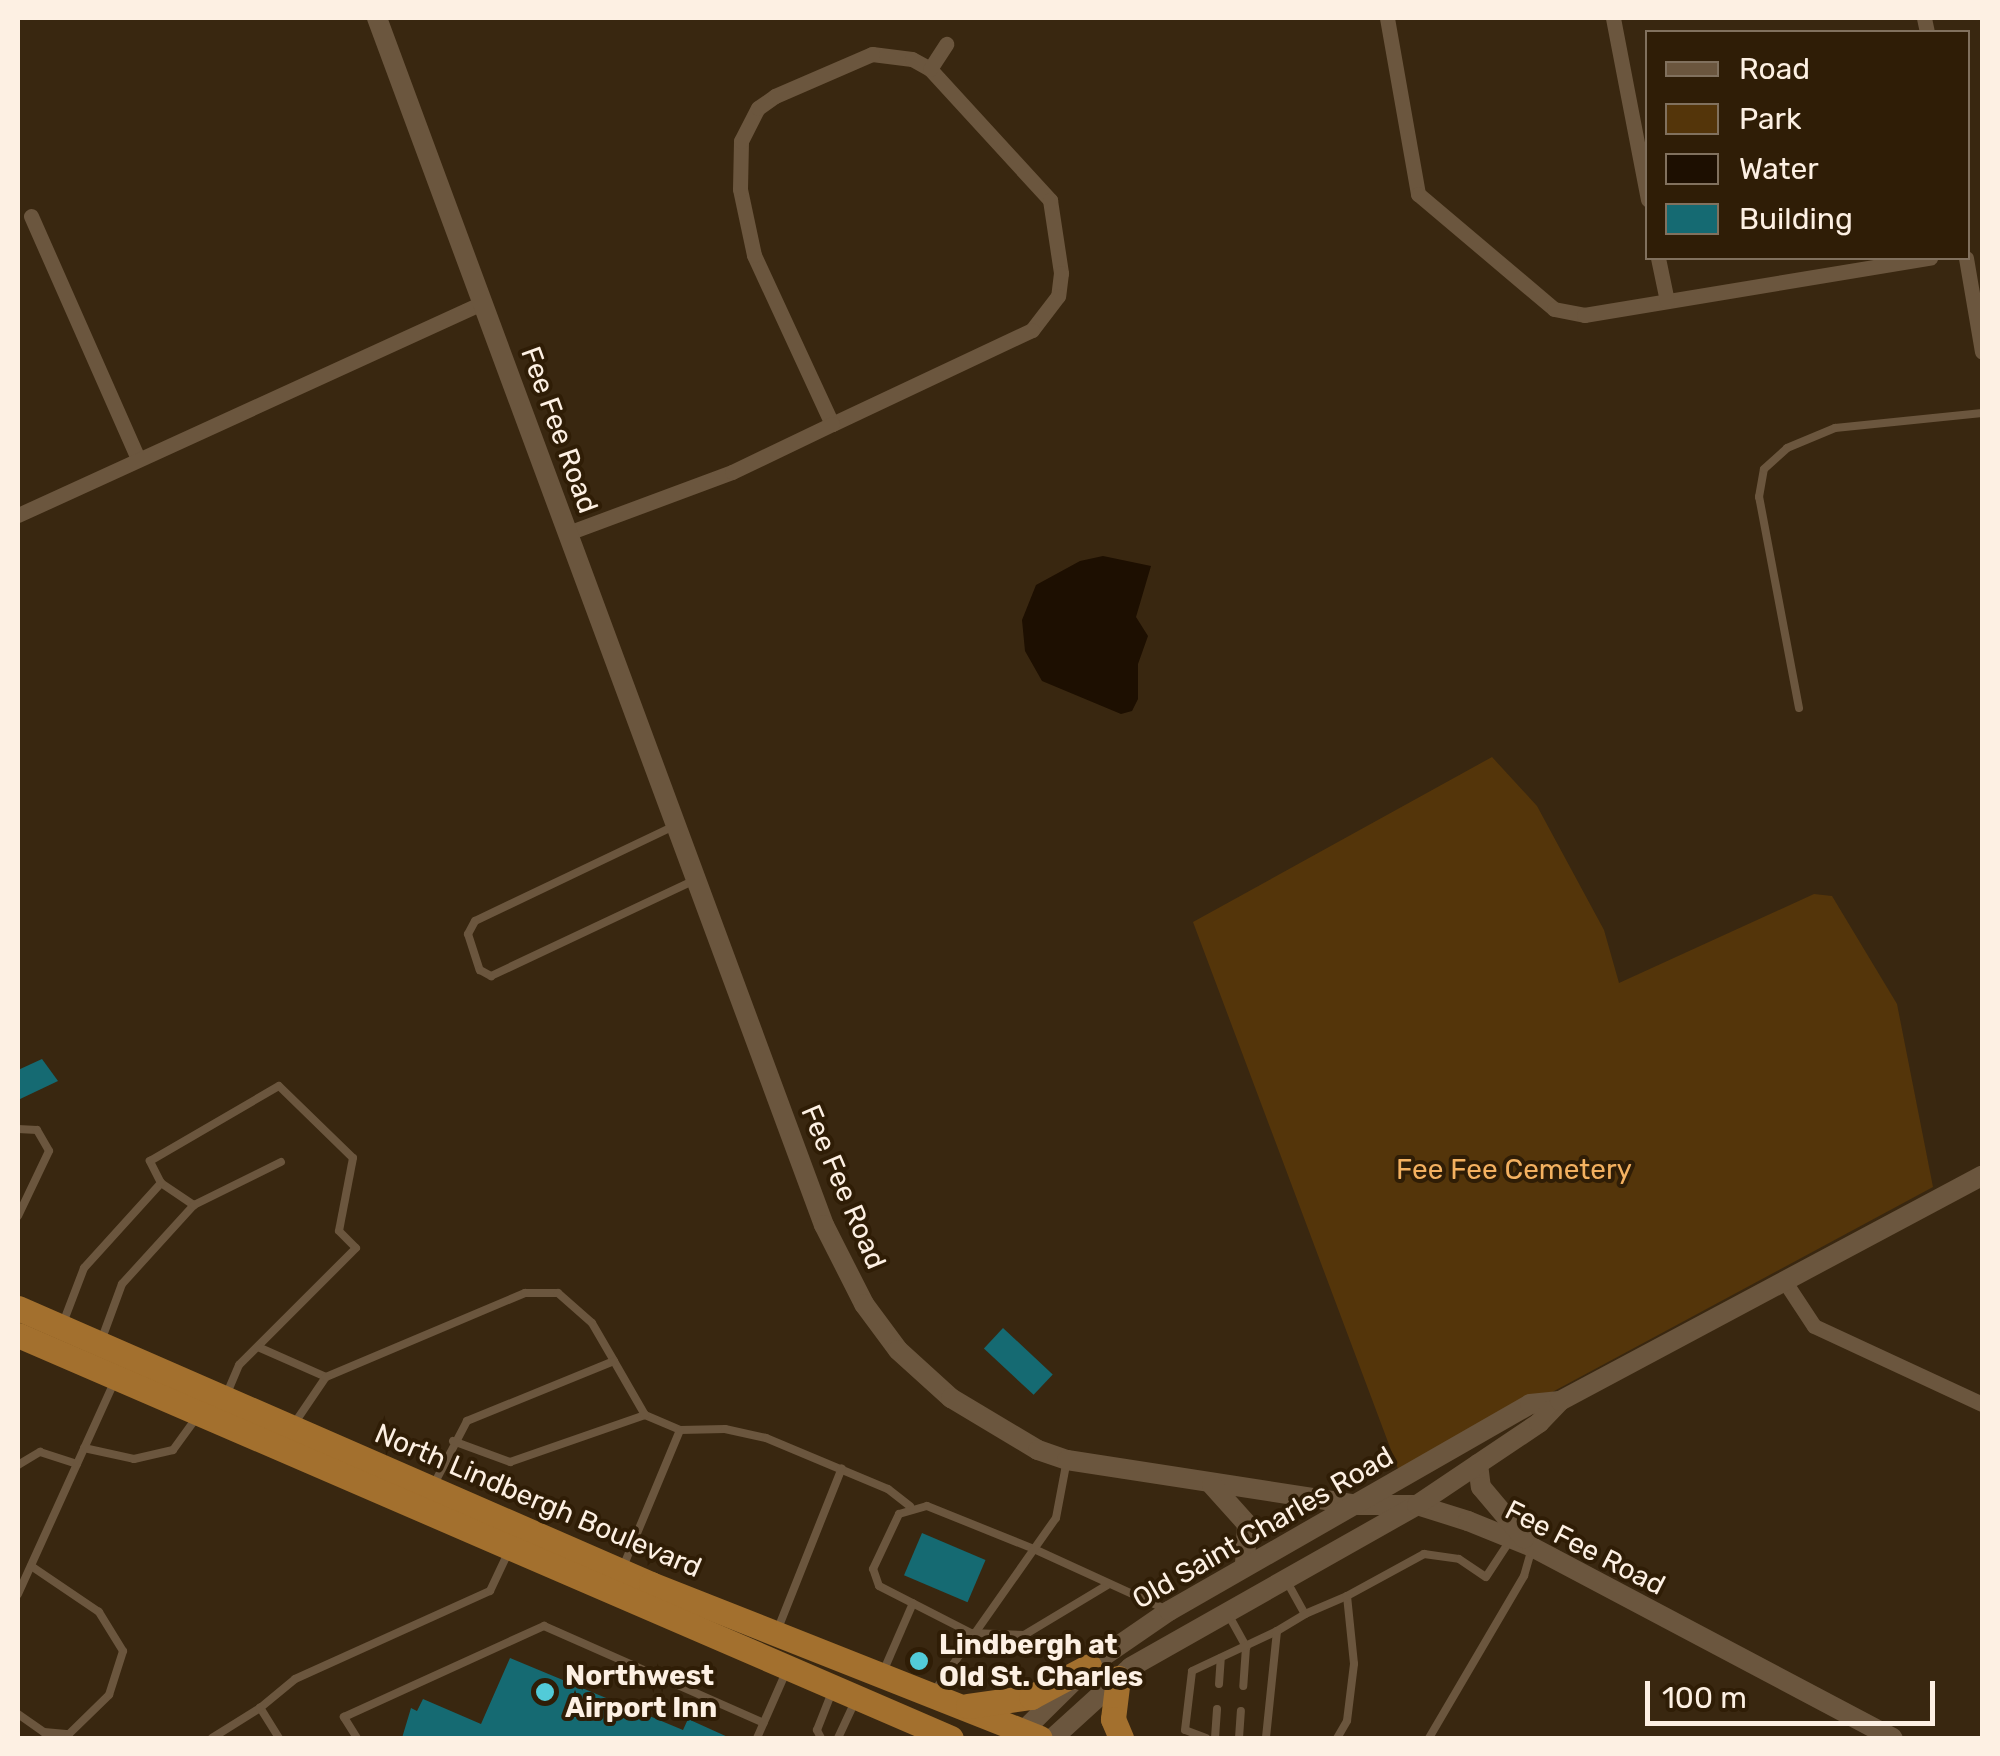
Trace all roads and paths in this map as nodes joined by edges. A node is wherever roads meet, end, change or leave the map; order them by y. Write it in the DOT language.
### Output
graph roads {
  1 [pos="378,18"];
  2 [pos="1386,18"];
  3 [pos="1614,18"];
  4 [pos="946,44"];
  5 [pos="930,69"];
  6 [pos="1645,184"];
  7 [pos="30,216"];
  8 [pos="1658,260"];
  9 [pos="1918,260"];
  10 [pos="1966,260"];
  11 [pos="1666,302"];
  12 [pos="482,303"];
  13 [pos="1982,352"];
  14 [pos="1982,413"];
  15 [pos="832,424"];
  16 [pos="138,459"];
  17 [pos="18,515"];
  18 [pos="568,533"];
  19 [pos="1799,708"];
  20 [pos="676,825"];
  21 [pos="695,880"];
  22 [pos="18,1129"];
  23 [pos="282,1162"];
  24 [pos="1982,1176"];
  25 [pos="161,1183"];
  26 [pos="194,1205"];
  27 [pos="18,1216"];
  28 [pos="1782,1278"];
  29 [pos="18,1308"];
  30 [pos="62,1328"];
  31 [pos="18,1336"];
  32 [pos="100,1344"];
  33 [pos="258,1347"];
  34 [pos="614,1361"];
  35 [pos="326,1377"];
  36 [pos="116,1378"];
  37 [pos="225,1398"];
  38 [pos="1560,1401"];
  39 [pos="1982,1404"];
  40 [pos="198,1414"];
  41 [pos="646,1415"];
  42 [pos="293,1428"];
  43 [pos="680,1430"];
  44 [pos="453,1440"];
  45 [pos="84,1448"];
  46 [pos="1067,1460"];
  47 [pos="77,1464"];
  48 [pos="1478,1464"];
  49 [pos="18,1465"];
  50 [pos="842,1468"];
  51 [pos="1210,1484"];
  52 [pos="432,1488"];
  53 [pos="1358,1505"];
  54 [pos="1417,1505"];
  55 [pos="910,1506"];
  56 [pos="1512,1538"];
  57 [pos="1532,1547"];
  58 [pos="510,1549"];
  59 [pos="1034,1549"];
  60 [pos="1245,1565"];
  61 [pos="31,1566"];
  62 [pos="621,1571"];
  63 [pos="1285,1579"];
  64 [pos="1110,1584"];
  65 [pos="1214,1585"];
  66 [pos="18,1594"];
  67 [pos="1347,1596"];
  68 [pos="913,1604"];
  69 [pos="1226,1610"];
  70 [pos="1169,1611"];
  71 [pos="1306,1614"];
  72 [pos="777,1631"];
  73 [pos="1278,1631"];
  74 [pos="971,1633"];
  75 [pos="1246,1647"];
  76 [pos="1222,1658"];
  77 [pos="1090,1666"];
  78 [pos="788,1668"];
  79 [pos="883,1672"];
  80 [pos="1118,1678"];
  81 [pos="1220,1684"];
  82 [pos="1243,1686"];
  83 [pos="845,1692"];
  84 [pos="934,1693"];
  85 [pos="965,1707"];
  86 [pos="260,1708"];
  87 [pos="1218,1709"];
  88 [pos="1241,1711"];
  89 [pos="18,1714"];
  90 [pos="764,1723"];
  91 [pos="917,1730"];
  92 [pos="1026,1736"];
  93 [pos="212,1738"];
  94 [pos="280,1738"];
  95 [pos="357,1738"];
  96 [pos="758,1738"];
  97 [pos="821,1738"];
  98 [pos="838,1738"];
  99 [pos="951,1738"];
  100 [pos="1053,1738"];
  101 [pos="1121,1738"];
  102 [pos="1206,1738"];
  103 [pos="1214,1738"];
  104 [pos="1238,1738"];
  105 [pos="1266,1738"];
  106 [pos="1336,1738"];
  107 [pos="1429,1738"];
  108 [pos="1892,1738"];
  1 -- 12 [label="street, Fee Fee Road"];
  2 -- 11 [label="street"];
  3 -- 6 [label="street"];
  4 -- 5 [label="street"];
  5 -- 15 [label="street"];
  5 -- 15 [label="street"];
  7 -- 16 [label="street"];
  8 -- 11 [label="street"];
  9 -- 11 [label="street"];
  10 -- 13 [label="street"];
  12 -- 16 [label="street"];
  12 -- 18 [label="street, Fee Fee Road"];
  14 -- 19 [label="lane"];
  15 -- 18 [label="street"];
  16 -- 17 [label="street"];
  18 -- 20 [label="street, Fee Fee Road"];
  20 -- 21 [label="street, Fee Fee Road"];
  20 -- 21 [label="lane"];
  21 -- 46 [label="street, Fee Fee Road"];
  22 -- 27 [label="lane"];
  23 -- 26 [label="lane"];
  24 -- 28 [label="street, Old Saint Charles Road"];
  25 -- 26 [label="lane"];
  25 -- 30 [label="lane"];
  25 -- 33 [label="lane"];
  26 -- 32 [label="lane"];
  28 -- 38 [label="street, Old Saint Charles Road"];
  28 -- 39 [label="street"];
  29 -- 30 [label="highway, North Lindbergh Boulevard"];
  30 -- 32 [label="highway, North Lindbergh Boulevard"];
  31 -- 36 [label="highway, North Lindbergh Boulevard"];
  32 -- 37 [label="highway, North Lindbergh Boulevard"];
  33 -- 35 [label="lane"];
  33 -- 37 [label="lane"];
  34 -- 35 [label="lane"];
  34 -- 41 [label="lane"];
  34 -- 44 [label="lane"];
  35 -- 42 [label="lane"];
  36 -- 40 [label="highway, North Lindbergh Boulevard"];
  36 -- 45 [label="lane"];
  37 -- 42 [label="highway, North Lindbergh Boulevard"];
  38 -- 48 [label="street, Old Saint Charles Road"];
  38 -- 53 [label="street, Old Saint Charles Road"];
  40 -- 45 [label="lane"];
  40 -- 58 [label="highway, North Lindbergh Boulevard"];
  41 -- 43 [label="lane"];
  41 -- 44 [label="lane"];
  42 -- 52 [label="highway, North Lindbergh Boulevard"];
  43 -- 50 [label="lane"];
  43 -- 62 [label="lane"];
  44 -- 52 [label="lane"];
  45 -- 47 [label="lane"];
  46 -- 51 [label="street, Fee Fee Road"];
  46 -- 59 [label="lane"];
  47 -- 49 [label="lane"];
  47 -- 61 [label="lane"];
  48 -- 54 [label="street, Old Saint Charles Road"];
  48 -- 57 [label="street"];
  50 -- 55 [label="lane"];
  50 -- 72 [label="lane"];
  51 -- 53 [label="street, Fee Fee Road"];
  51 -- 60 [label="street"];
  52 -- 62 [label="highway, North Lindbergh Boulevard"];
  53 -- 54 [label="street, Fee Fee Road"];
  53 -- 60 [label="street, Old Saint Charles Road"];
  54 -- 56 [label="street, Fee Fee Road"];
  54 -- 63 [label="street, Old Saint Charles Road"];
  55 -- 59 [label="lane"];
  55 -- 68 [label="lane"];
  56 -- 57 [label="street, Fee Fee Road"];
  56 -- 67 [label="lane"];
  57 -- 107 [label="lane"];
  57 -- 108 [label="street, Fee Fee Road"];
  58 -- 78 [label="highway, North Lindbergh Boulevard"];
  58 -- 86 [label="lane"];
  59 -- 64 [label="lane"];
  59 -- 74 [label="lane"];
  60 -- 65 [label="street, Old Saint Charles Road"];
  61 -- 66 [label="lane"];
  61 -- 89 [label="lane"];
  62 -- 72 [label="highway, North Lindbergh Boulevard"];
  63 -- 69 [label="street, Old Saint Charles Road"];
  63 -- 71 [label="lane"];
  64 -- 70 [label="lane"];
  64 -- 74 [label="lane"];
  65 -- 69 [label="street"];
  65 -- 70 [label="street, Old Saint Charles Road"];
  67 -- 71 [label="lane"];
  67 -- 106 [label="lane"];
  68 -- 74 [label="lane"];
  68 -- 79 [label="lane"];
  69 -- 75 [label="lane"];
  69 -- 80 [label="street, Old Saint Charles Road"];
  70 -- 77 [label="street, Old Saint Charles Road"];
  71 -- 73 [label="lane"];
  72 -- 79 [label="highway, North Lindbergh Boulevard"];
  73 -- 75 [label="lane"];
  73 -- 105 [label="lane"];
  74 -- 84 [label="lane"];
  75 -- 76 [label="lane"];
  75 -- 82 [label="lane"];
  76 -- 81 [label="lane"];
  76 -- 102 [label="lane"];
  77 -- 85 [label="highway"];
  77 -- 92 [label="street, Old Saint Charles Road"];
  78 -- 83 [label="highway, North Lindbergh Boulevard"];
  78 -- 90 [label="lane"];
  79 -- 84 [label="highway, North Lindbergh Boulevard"];
  80 -- 100 [label="street, Old Saint Charles Road"];
  80 -- 101 [label="highway"];
  83 -- 91 [label="highway, North Lindbergh Boulevard"];
  83 -- 97 [label="lane"];
  83 -- 98 [label="lane"];
  84 -- 85 [label="highway, North Lindbergh Boulevard"];
  85 -- 92 [label="highway, North Lindbergh Boulevard"];
  86 -- 93 [label="lane"];
  86 -- 94 [label="lane"];
  87 -- 103 [label="lane"];
  88 -- 104 [label="lane"];
  90 -- 95 [label="lane"];
  90 -- 96 [label="lane"];
  91 -- 99 [label="highway, North Lindbergh Boulevard"];
}
